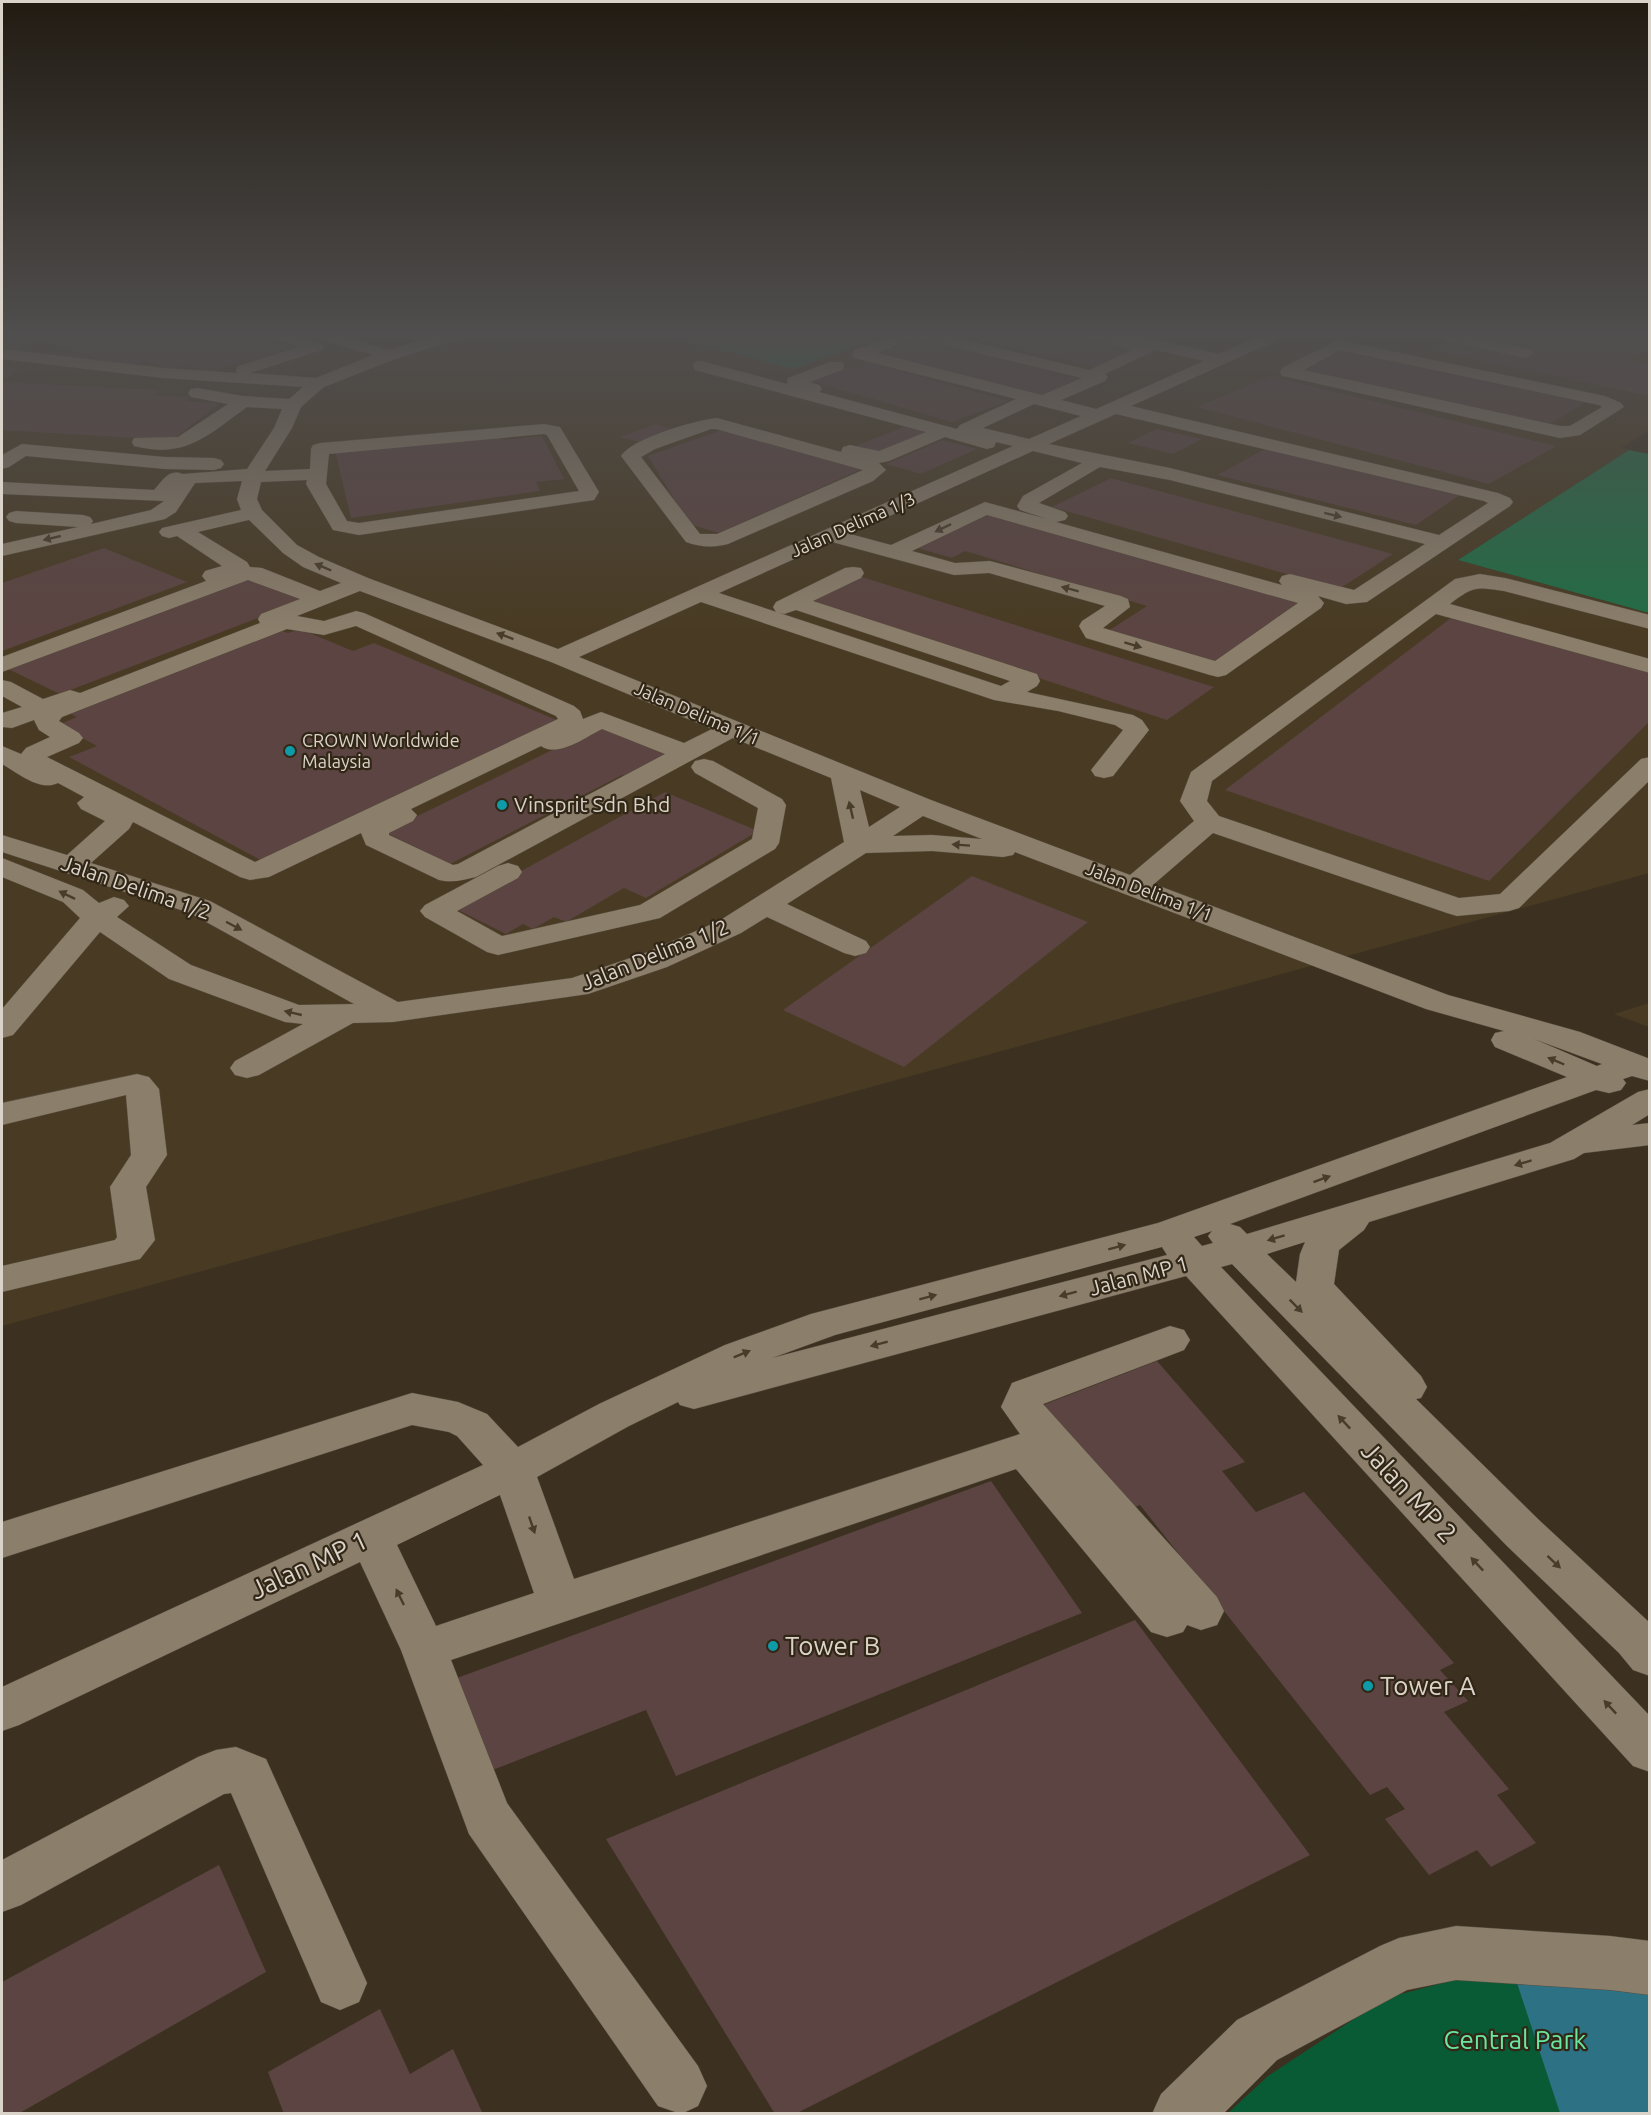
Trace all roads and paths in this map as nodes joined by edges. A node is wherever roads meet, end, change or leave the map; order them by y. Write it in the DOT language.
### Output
graph roads {
  1 [pos="199,433"];
  2 [pos="280,433"];
  3 [pos="503,433"];
  4 [pos="556,433"];
  5 [pos="683,433"];
  6 [pos="752,433"];
  7 [pos="787,433"];
  8 [pos="873,433"];
  9 [pos="940,433"];
  10 [pos="952,433"];
  11 [pos="977,433"];
  12 [pos="1058,433"];
  13 [pos="1204,433"];
  14 [pos="13,434"];
  15 [pos="838,447"];
  16 [pos="1024,448"];
  17 [pos="188,464"];
  18 [pos="1091,466"];
  19 [pos="6,472"];
  20 [pos="254,475"];
  21 [pos="866,477"];
  22 [pos="174,479"];
  23 [pos="318,479"];
  24 [pos="2,488"];
  25 [pos="923,494"];
  26 [pos="2,497"];
  27 [pos="169,508"];
  28 [pos="253,513"];
  29 [pos="16,517"];
  30 [pos="118,523"];
  31 [pos="180,529"];
  32 [pos="829,536"];
  33 [pos="1442,542"];
  34 [pos="2,550"];
  35 [pos="91,551"];
  36 [pos="893,552"];
  37 [pos="1423,554"];
  38 [pos="853,573"];
  39 [pos="360,583"];
  40 [pos="700,594"];
  41 [pos="320,598"];
  42 [pos="405,600"];
  43 [pos="794,602"];
  44 [pos="1432,606"];
  45 [pos="764,617"];
  46 [pos="356,618"];
  47 [pos="1098,619"];
  48 [pos="639,621"];
  49 [pos="1650,622"];
  50 [pos="860,623"];
  51 [pos="830,639"];
  52 [pos="2,656"];
  53 [pos="559,657"];
  54 [pos="2,665"];
  55 [pos="1650,666"];
  56 [pos="631,686"];
  57 [pos="2,687"];
  58 [pos="1003,694"];
  59 [pos="42,708"];
  60 [pos="2,720"];
  61 [pos="732,728"];
  62 [pos="758,739"];
  63 [pos="2,754"];
  64 [pos="695,760"];
  65 [pos="1650,765"];
  66 [pos="1104,770"];
  67 [pos="843,774"];
  68 [pos="921,806"];
  69 [pos="1209,822"];
  70 [pos="2,843"];
  71 [pos="859,845"];
  72 [pos="72,866"];
  73 [pos="1081,866"];
  74 [pos="2,867"];
  75 [pos="1136,886"];
  76 [pos="144,889"];
  77 [pos="766,905"];
  78 [pos="97,917"];
  79 [pos="855,947"];
  80 [pos="1437,1002"];
  81 [pos="371,1009"];
  82 [pos="2,1029"];
  83 [pos="1497,1036"];
  84 [pos="247,1068"];
  85 [pos="1640,1068"];
  86 [pos="1597,1078"];
  87 [pos="1650,1099"];
  88 [pos="1536,1102"];
  89 [pos="2,1114"];
  90 [pos="1650,1134"];
  91 [pos="1562,1152"];
  92 [pos="1365,1211"];
  93 [pos="1212,1219"];
  94 [pos="1181,1247"];
  95 [pos="1239,1249"];
  96 [pos="2,1279"];
  97 [pos="1170,1340"];
  98 [pos="1037,1445"];
  99 [pos="513,1470"];
  100 [pos="1523,1533"];
  101 [pos="371,1537"];
  102 [pos="2,1540"];
  103 [pos="560,1603"];
  104 [pos="1184,1615"];
  105 [pos="1645,1642"];
  106 [pos="424,1650"];
  107 [pos="2,1710"];
  108 [pos="1650,1750"];
  109 [pos="2,1887"];
  110 [pos="1650,1968"];
  111 [pos="340,1983"];
  112 [pos="678,2086"];
  113 [pos="1181,2114"];
  1 -- 14 [label="street"];
  2 -- 20 [label="street"];
  3 -- 23 [label="street"];
  4 -- 23 [label="street"];
  5 -- 21 [label="street"];
  6 -- 21 [label="street"];
  7 -- 15 [label="street"];
  8 -- 15 [label="street"];
  9 -- 15 [label="street"];
  10 -- 16 [label="street"];
  11 -- 16 [label="street"];
  12 -- 16 [label="street, Jalan Delima 1/3"];
  13 -- 33 [label="street"];
  16 -- 18 [label="street"];
  16 -- 25 [label="street, Jalan Delima 1/3"];
  16 -- 33 [label="street, one-way"];
  17 -- 19 [label="street"];
  17 -- 20 [label="street"];
  17 -- 22 [label="street"];
  18 -- 37 [label="street"];
  18 -- 37 [label="street"];
  19 -- 22 [label="street"];
  20 -- 23 [label="street"];
  20 -- 27 [label="street"];
  20 -- 28 [label="street"];
  21 -- 25 [label="street"];
  22 -- 24 [label="street"];
  25 -- 32 [label="street, Jalan Delima 1/3"];
  26 -- 27 [label="street"];
  27 -- 30 [label="street"];
  28 -- 31 [label="street"];
  39 -- 28 [label="street, Jalan Delima 1/1, one-way"];
  29 -- 30 [label="street"];
  30 -- 34 [label="street, one-way"];
  31 -- 35 [label="street"];
  31 -- 52 [label="street"];
  32 -- 36 [label="street"];
  32 -- 40 [label="street, Jalan Delima 1/3"];
  32 -- 47 [label="street"];
  33 -- 37 [label="street"];
  47 -- 36 [label="street, one-way"];
  47 -- 36 [label="street, one-way"];
  38 -- 43 [label="street"];
  39 -- 41 [label="street"];
  39 -- 42 [label="street, Jalan Delima 1/1"];
  40 -- 45 [label="street"];
  40 -- 48 [label="street, Jalan Delima 1/3"];
  41 -- 54 [label="street"];
  41 -- 59 [label="street"];
  42 -- 46 [label="street"];
  53 -- 42 [label="street, Jalan Delima 1/1, one-way"];
  43 -- 45 [label="street"];
  43 -- 50 [label="street"];
  44 -- 49 [label="street"];
  44 -- 55 [label="street"];
  44 -- 69 [label="street"];
  45 -- 51 [label="street"];
  46 -- 46 [label="street"];
  48 -- 53 [label="street, Jalan Delima 1/3"];
  48 -- 56 [label="street"];
  50 -- 51 [label="street"];
  50 -- 58 [label="street"];
  51 -- 58 [label="street"];
  53 -- 56 [label="street, Jalan Delima 1/1"];
  56 -- 61 [label="street, Jalan Delima 1/1"];
  57 -- 59 [label="street"];
  58 -- 66 [label="street"];
  59 -- 60 [label="street"];
  61 -- 62 [label="street, Jalan Delima 1/1"];
  61 -- 64 [label="street"];
  62 -- 64 [label="street"];
  62 -- 67 [label="street, Jalan Delima 1/1"];
  63 -- 72 [label="street"];
  64 -- 64 [label="street"];
  64 -- 64 [label="street"];
  65 -- 69 [label="street"];
  67 -- 68 [label="street, Jalan Delima 1/1"];
  71 -- 67 [label="street, one-way"];
  68 -- 71 [label="street, Jalan Delima 1/2"];
  68 -- 73 [label="street, Jalan Delima 1/1"];
  69 -- 75 [label="street"];
  70 -- 72 [label="street, Jalan Delima 1/2"];
  73 -- 71 [label="street, one-way"];
  71 -- 77 [label="street, Jalan Delima 1/2"];
  72 -- 76 [label="street, Jalan Delima 1/2"];
  73 -- 75 [label="street, Jalan Delima 1/1"];
  78 -- 74 [label="street, Jalan Delima 1/2, one-way"];
  75 -- 80 [label="street, Jalan Delima 1/1"];
  76 -- 78 [label="street"];
  76 -- 81 [label="street, Jalan Delima 1/2, one-way"];
  77 -- 79 [label="street"];
  77 -- 81 [label="street, Jalan Delima 1/2"];
  81 -- 78 [label="street, Jalan Delima 1/2, one-way"];
  78 -- 82 [label="street"];
  80 -- 83 [label="street, Jalan Delima 1/1"];
  80 -- 85 [label="street, Jalan Delima 1/1"];
  81 -- 84 [label="street"];
  86 -- 83 [label="street, Jalan Delima 1/1, one-way"];
  83 -- 88 [label="street"];
  85 -- 86 [label="street, Jalan MP 1"];
  86 -- 87 [label="street, Jalan Delima 1/1"];
  86 -- 88 [label="street, Jalan MP 1"];
  87 -- 91 [label="street, Jalan MP 1"];
  93 -- 88 [label="street, Jalan MP 1, one-way"];
  89 -- 96 [label="street"];
  90 -- 91 [label="street"];
  91 -- 92 [label="street, Jalan MP 1, one-way"];
  92 -- 95 [label="street, Jalan MP 1, one-way"];
  92 -- 100 [label="street"];
  93 -- 94 [label="street, Jalan MP 1"];
  93 -- 95 [label="street"];
  94 -- 95 [label="street, Jalan MP 1"];
  94 -- 99 [label="street, Jalan MP 1"];
  108 -- 94 [label="street, Jalan MP 2, one-way"];
  95 -- 100 [label="street, one-way"];
  97 -- 98 [label="street"];
  98 -- 103 [label="street"];
  98 -- 104 [label="street"];
  99 -- 101 [label="street, Jalan MP 1"];
  99 -- 102 [label="street"];
  99 -- 103 [label="street, one-way"];
  100 -- 105 [label="street, one-way"];
  106 -- 101 [label="street, one-way"];
  101 -- 107 [label="street, Jalan MP 1"];
  103 -- 106 [label="street"];
  106 -- 112 [label="street"];
  109 -- 111 [label="street"];
  110 -- 113 [label="street"];
}
